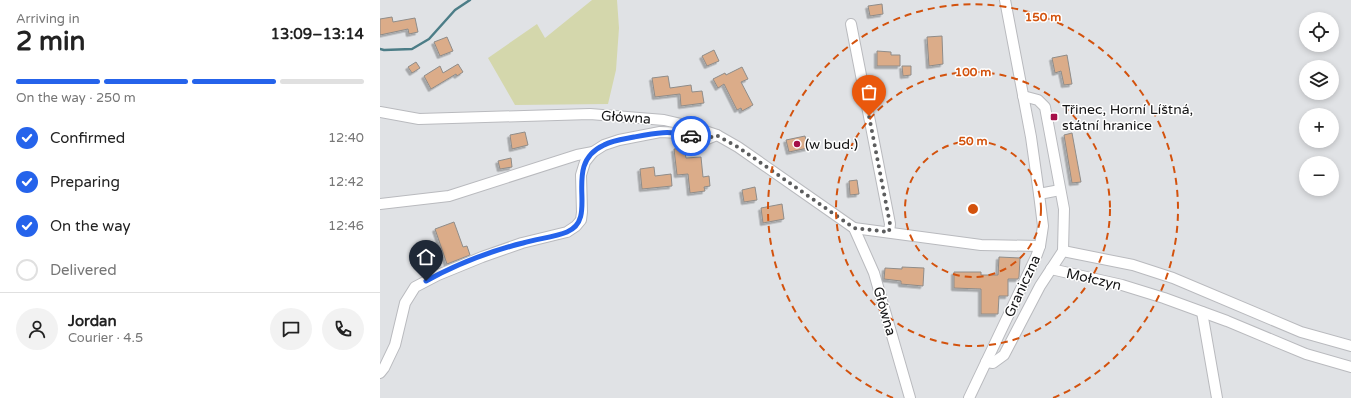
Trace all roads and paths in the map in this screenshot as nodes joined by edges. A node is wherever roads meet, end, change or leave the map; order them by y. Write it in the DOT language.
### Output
graph roads {
  1 [pos="1005,0"];
  2 [pos="851,24"];
  3 [pos="1023,96"];
  4 [pos="380,112"];
  5 [pos="716,135"];
  6 [pos="593,152"];
  7 [pos="1060,190"];
  8 [pos="1039,194"];
  9 [pos="380,204"];
  10 [pos="854,228"];
  11 [pos="889,232"];
  12 [pos="1040,246"];
  13 [pos="1063,251"];
  14 [pos="1051,269"];
  15 [pos="1202,312"];
  16 [pos="1351,346"];
  17 [pos="986,362"];
  18 [pos="1351,367"];
  19 [pos="380,373"];
  20 [pos="910,398"];
  21 [pos="969,398"];
  22 [pos="1217,398"];
  1 -- 3 [label="street"];
  2 -- 11 [label="street"];
  3 -- 7 [label="street"];
  3 -- 8 [label="street"];
  4 -- 5 [label="street, Główna"];
  5 -- 6 [label="street"];
  5 -- 10 [label="street, Główna"];
  6 -- 9 [label="street"];
  6 -- 19 [label="street"];
  7 -- 8 [label="street"];
  7 -- 13 [label="street"];
  8 -- 12 [label="street"];
  10 -- 11 [label="street, Graniczna"];
  10 -- 20 [label="street, Główna"];
  11 -- 12 [label="street, Graniczna"];
  12 -- 17 [label="street, Graniczna"];
  13 -- 14 [label="street"];
  13 -- 16 [label="street"];
  14 -- 15 [label="street, Mołczyn"];
  14 -- 17 [label="street, Mołczyn"];
  15 -- 18 [label="street, Mołczyn"];
  15 -- 22 [label="street"];
  17 -- 21 [label="street, Graniczna"];
}
